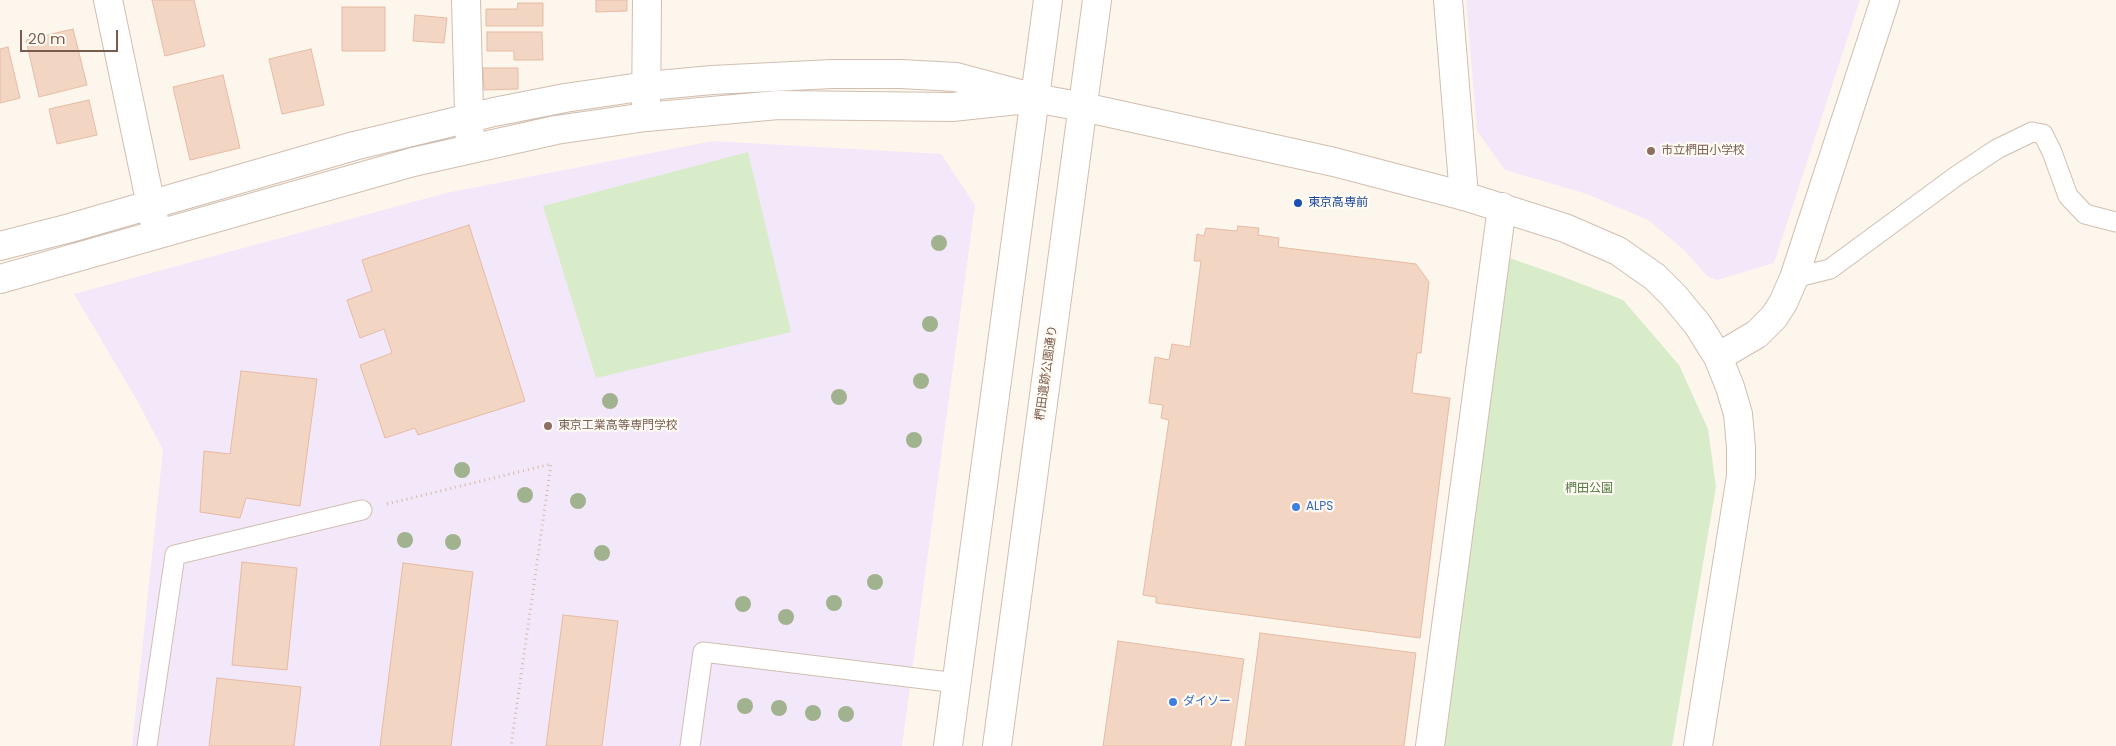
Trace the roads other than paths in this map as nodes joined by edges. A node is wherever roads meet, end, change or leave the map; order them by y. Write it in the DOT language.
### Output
graph roads {
  1 [pos="108,0"];
  2 [pos="466,0"];
  3 [pos="647,0"];
  4 [pos="1048,0"];
  5 [pos="1097,0"];
  6 [pos="1448,0"];
  7 [pos="1886,0"];
  8 [pos="646,86"];
  9 [pos="1035,98"];
  10 [pos="1083,107"];
  11 [pos="646,117"];
  12 [pos="469,118"];
  13 [pos="470,148"];
  14 [pos="1464,196"];
  15 [pos="151,204"];
  16 [pos="1502,207"];
  17 [pos="2116,222"];
  18 [pos="157,234"];
  19 [pos="0,246"];
  20 [pos="1794,278"];
  21 [pos="0,279"];
  22 [pos="1718,357"];
  23 [pos="362,510"];
  24 [pos="957,683"];
  25 [pos="147,746"];
  26 [pos="690,746"];
  27 [pos="948,746"];
  28 [pos="997,746"];
  29 [pos="1430,746"];
  30 [pos="1698,746"];
  1 -- 15 [label="street"];
  2 -- 12 [label="street"];
  3 -- 8 [label="street"];
  4 -- 9 [label="street"];
  5 -- 10 [label="street, 椚田遺跡公園通り"];
  6 -- 14 [label="street"];
  7 -- 20 [label="street"];
  8 -- 9 [label="street"];
  8 -- 11 [label="street"];
  8 -- 12 [label="street"];
  9 -- 10 [label="street"];
  9 -- 11 [label="street"];
  9 -- 24 [label="street"];
  10 -- 14 [label="street"];
  10 -- 28 [label="street, 椚田遺跡公園通り"];
  11 -- 13 [label="street"];
  12 -- 13 [label="street"];
  12 -- 15 [label="street"];
  13 -- 18 [label="street"];
  14 -- 16 [label="street"];
  15 -- 18 [label="street"];
  15 -- 19 [label="street"];
  16 -- 22 [label="street"];
  16 -- 29 [label="street"];
  17 -- 20 [label="lane"];
  18 -- 21 [label="street"];
  20 -- 22 [label="street"];
  22 -- 30 [label="street"];
  23 -- 25 [label="lane"];
  24 -- 26 [label="lane"];
  24 -- 27 [label="street"];
}
